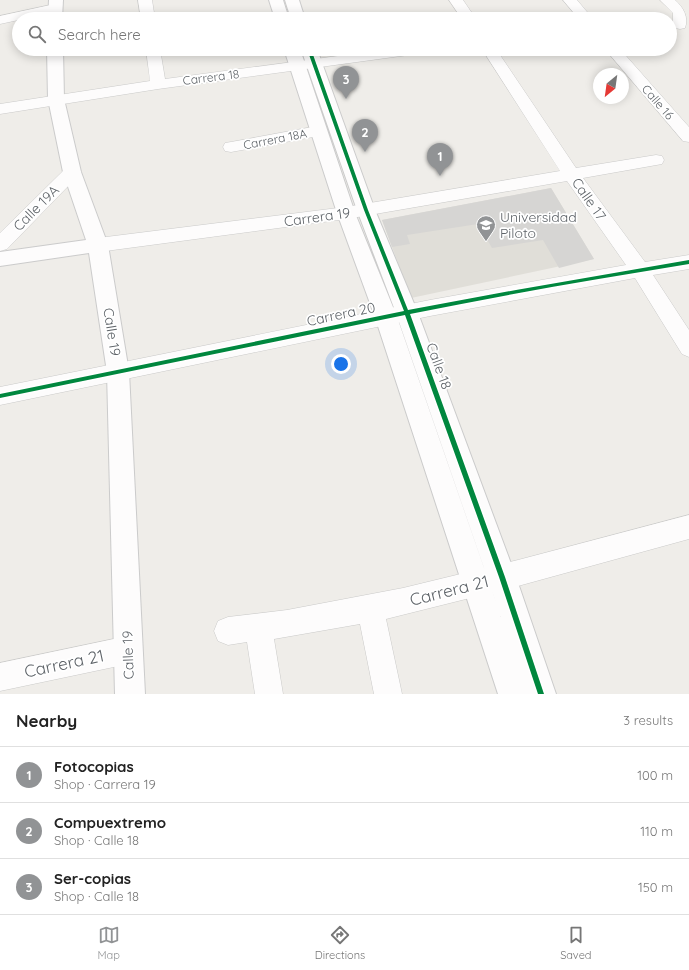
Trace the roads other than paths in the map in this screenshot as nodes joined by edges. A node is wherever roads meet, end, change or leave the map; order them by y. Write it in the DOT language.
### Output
graph roads {
  1 [pos="145,0"];
  2 [pos="276,0"];
  3 [pos="292,0"];
  4 [pos="456,0"];
  5 [pos="570,0"];
  6 [pos="667,0"];
  7 [pos="55,9"];
  8 [pos="40,12"];
  9 [pos="147,12"];
  10 [pos="280,12"];
  11 [pos="296,12"];
  12 [pos="464,12"];
  13 [pos="580,12"];
  14 [pos="12,18"];
  15 [pos="0,20"];
  16 [pos="680,25"];
  17 [pos="55,56"];
  18 [pos="154,56"];
  19 [pos="318,56"];
  20 [pos="494,56"];
  21 [pos="618,56"];
  22 [pos="303,57"];
  23 [pos="158,84"];
  24 [pos="56,99"];
  25 [pos="0,109"];
  26 [pos="318,131"];
  27 [pos="689,137"];
  28 [pos="231,147"];
  29 [pos="656,160"];
  30 [pos="72,172"];
  31 [pos="572,175"];
  32 [pos="356,212"];
  33 [pos="0,244"];
  34 [pos="98,245"];
  35 [pos="0,258"];
  36 [pos="689,262"];
  37 [pos="640,270"];
  38 [pos="396,315"];
  39 [pos="689,348"];
  40 [pos="118,372"];
  41 [pos="0,396"];
  42 [pos="689,527"];
  43 [pos="502,576"];
  44 [pos="476,584"];
  45 [pos="370,609"];
  46 [pos="259,628"];
  47 [pos="228,631"];
  48 [pos="128,650"];
  49 [pos="0,677"];
  50 [pos="130,694"];
  51 [pos="269,694"];
  52 [pos="388,694"];
  53 [pos="513,694"];
  54 [pos="541,694"];
  1 -- 9 [label="street"];
  2 -- 10 [label="street"];
  3 -- 11 [label="street"];
  4 -- 12 [label="street"];
  5 -- 13 [label="street"];
  6 -- 16 [label="street"];
  7 -- 8 [label="street"];
  14 -- 15 [label="street"];
  17 -- 24 [label="street, Calle 19"];
  18 -- 23 [label="street"];
  19 -- 22 [label="street, Carrera 18"];
  20 -- 31 [label="street, Calle 17"];
  21 -- 27 [label="street, Calle 16"];
  22 -- 23 [label="street, Carrera 18"];
  22 -- 26 [label="street, Calle 18"];
  22 -- 32 [label="street, Calle 18"];
  23 -- 24 [label="street, Carrera 18"];
  24 -- 25 [label="street, Carrera 18"];
  24 -- 30 [label="street, Calle 19"];
  26 -- 28 [label="street, Carrera 18A"];
  26 -- 32 [label="street, Calle 18"];
  29 -- 31 [label="street, Carrera 19"];
  30 -- 33 [label="street, Calle 19A"];
  30 -- 34 [label="street, Calle 19"];
  31 -- 32 [label="street, Carrera 19"];
  31 -- 37 [label="street, Calle 17"];
  32 -- 34 [label="street, Carrera 19"];
  32 -- 38 [label="street, Calle 18"];
  34 -- 35 [label="street, Carrera 19"];
  34 -- 40 [label="street, Calle 19"];
  36 -- 37 [label="street, Carrera 20"];
  37 -- 38 [label="street, Carrera 20"];
  37 -- 39 [label="street, Calle 17"];
  38 -- 40 [label="street, Carrera 20"];
  38 -- 43 [label="street, Calle 18"];
  38 -- 44 [label="street, Calle 18"];
  40 -- 41 [label="street, Carrera 20"];
  40 -- 48 [label="street, Calle 19"];
  42 -- 43 [label="street, Carrera 21"];
  43 -- 44 [label="street, Carrera 21"];
  43 -- 54 [label="street, Calle 18"];
  44 -- 45 [label="street, Carrera 21"];
  44 -- 53 [label="street, Calle 18"];
  45 -- 46 [label="street, Carrera 21"];
  45 -- 52 [label="street"];
  46 -- 47 [label="street, Carrera 21"];
  46 -- 51 [label="street"];
  48 -- 49 [label="street, Carrera 21"];
  48 -- 50 [label="street, Calle 19"];
}
